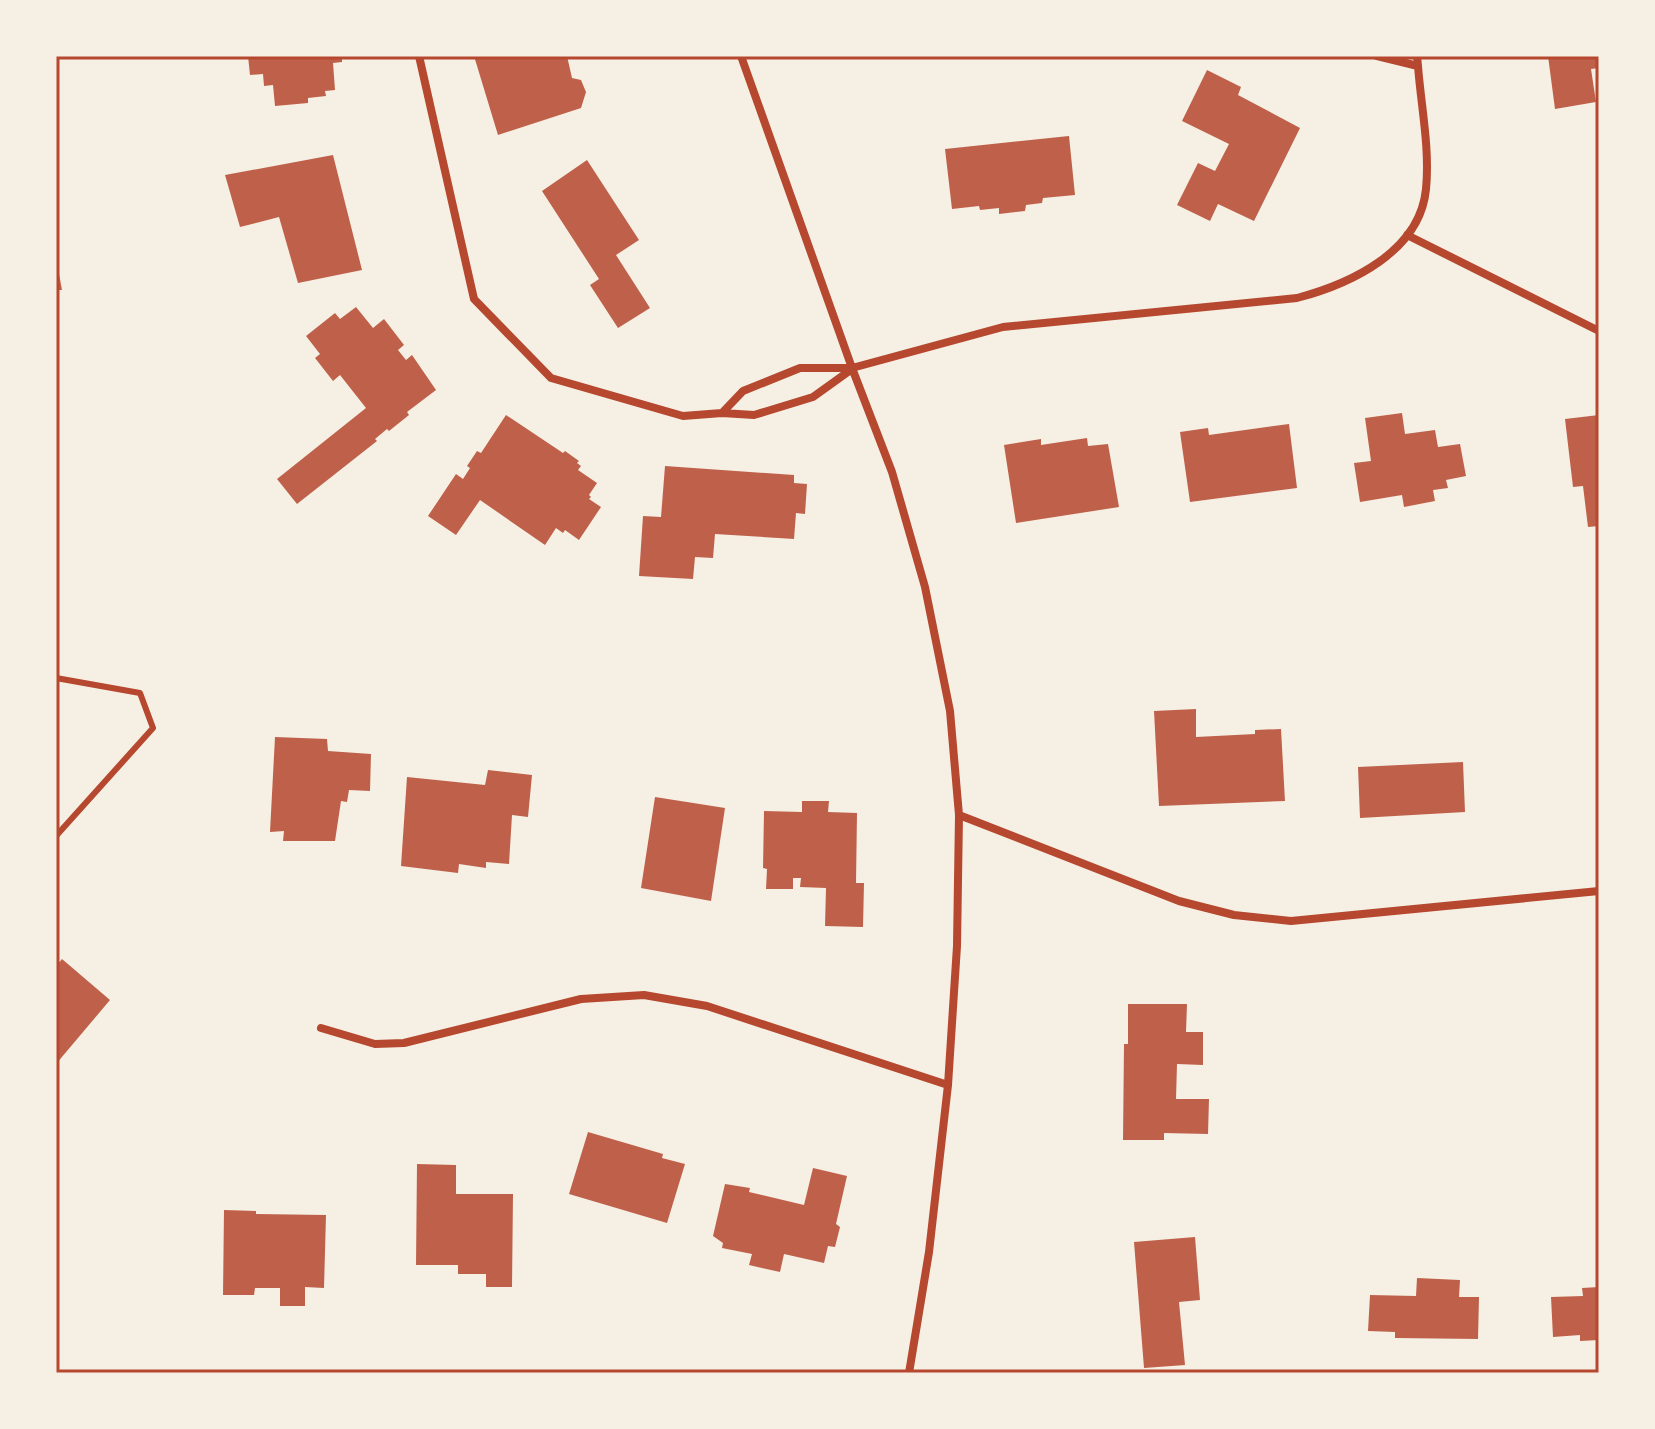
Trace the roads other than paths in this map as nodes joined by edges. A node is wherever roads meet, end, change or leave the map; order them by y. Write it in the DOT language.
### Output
graph roads {
  1 [pos="419,56"];
  2 [pos="741,56"];
  3 [pos="1377,56"];
  4 [pos="1418,61"];
  5 [pos="1407,235"];
  6 [pos="1599,331"];
  7 [pos="852,368"];
  8 [pos="722,413"];
  9 [pos="56,678"];
  10 [pos="959,815"];
  11 [pos="56,836"];
  12 [pos="1599,891"];
  13 [pos="321,1028"];
  14 [pos="948,1085"];
  15 [pos="909,1373"];
  1 -- 8 [label="street"];
  2 -- 7 [label="street"];
  3 -- 4 [label="street"];
  4 -- 5 [label="street"];
  5 -- 6 [label="street"];
  5 -- 7 [label="street"];
  7 -- 8 [label="street"];
  7 -- 8 [label="street"];
  7 -- 10 [label="street"];
  9 -- 11 [label="lane"];
  10 -- 12 [label="street"];
  10 -- 14 [label="street"];
  13 -- 14 [label="street"];
  14 -- 15 [label="street"];
}
